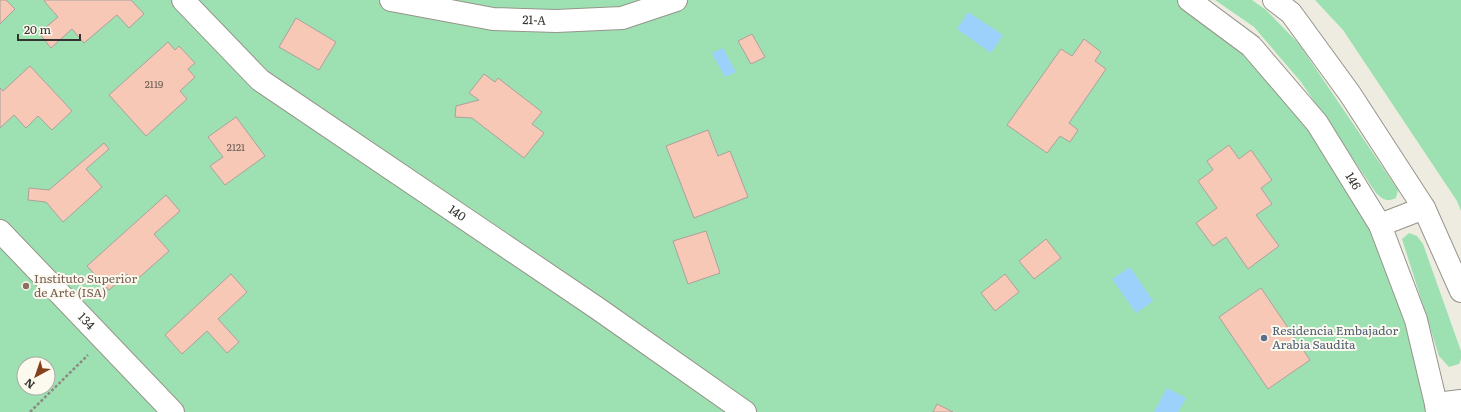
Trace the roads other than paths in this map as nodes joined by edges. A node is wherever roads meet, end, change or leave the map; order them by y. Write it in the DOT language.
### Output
graph roads {
  1 [pos="183,0"];
  2 [pos="391,0"];
  3 [pos="676,0"];
  4 [pos="1189,0"];
  5 [pos="1274,0"];
  6 [pos="1424,208"];
  7 [pos="1380,225"];
  8 [pos="0,232"];
  9 [pos="1461,291"];
  10 [pos="1461,401"];
  11 [pos="1437,408"];
  12 [pos="173,412"];
  13 [pos="745,412"];
  1 -- 13 [label="street, 140"];
  2 -- 3 [label="street, 21-A"];
  4 -- 7 [label="street, 146"];
  5 -- 6 [label="street"];
  6 -- 7 [label="street"];
  6 -- 9 [label="street"];
  7 -- 11 [label="street, 146"];
  8 -- 12 [label="street, 134"];
  10 -- 11 [label="street"];
}
